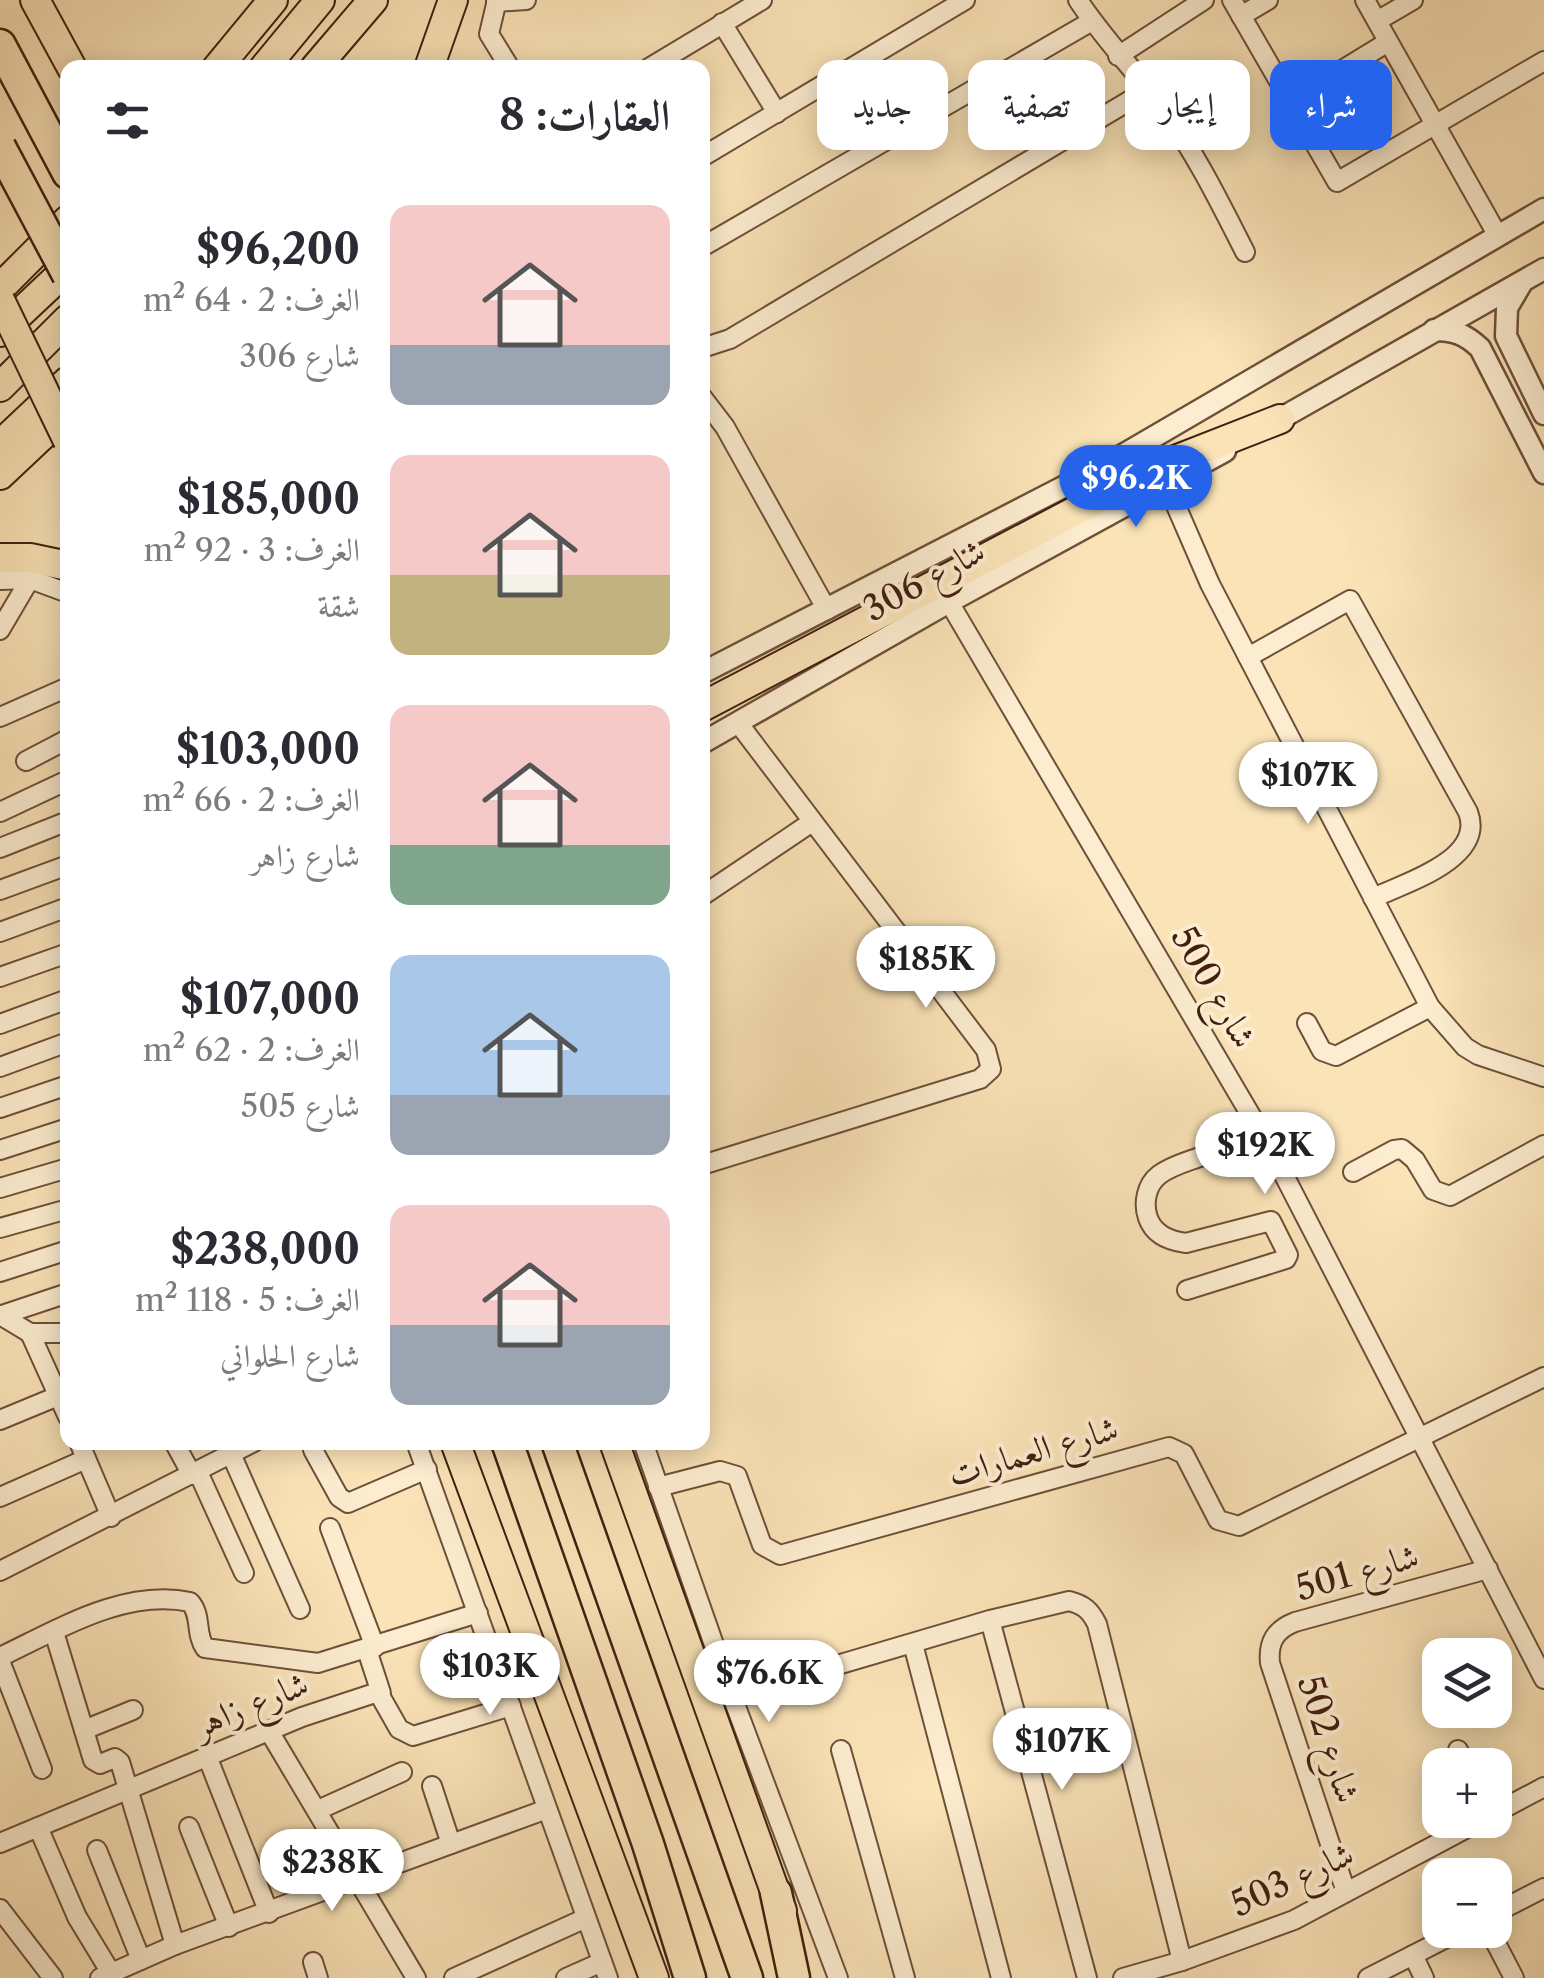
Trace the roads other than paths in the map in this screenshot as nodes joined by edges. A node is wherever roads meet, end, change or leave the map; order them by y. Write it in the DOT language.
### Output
graph roads {
  1 [pos="35,0"];
  2 [pos="274,0"];
  3 [pos="320,0"];
  4 [pos="372,0"];
  5 [pos="453,0"];
  6 [pos="526,0"];
  7 [pos="965,0"];
  8 [pos="1078,0"];
  9 [pos="1204,0"];
  10 [pos="1268,0"];
  11 [pos="1364,0"];
  12 [pos="1413,0"];
  13 [pos="497,1"];
  14 [pos="751,3"];
  15 [pos="1236,8"];
  16 [pos="1092,21"];
  17 [pos="1377,21"];
  18 [pos="722,23"];
  19 [pos="1388,42"];
  20 [pos="0,45"];
  21 [pos="1118,56"];
  22 [pos="68,60"];
  23 [pos="224,60"];
  24 [pos="271,60"];
  25 [pos="325,60"];
  26 [pos="432,60"];
  27 [pos="505,60"];
  28 [pos="661,60"];
  29 [pos="864,60"];
  30 [pos="1359,60"];
  31 [pos="1544,61"];
  32 [pos="1125,63"];
  33 [pos="1270,67"];
  34 [pos="817,88"];
  35 [pos="1125,103"];
  36 [pos="948,104"];
  37 [pos="777,113"];
  38 [pos="1436,126"];
  39 [pos="0,146"];
  40 [pos="867,150"];
  41 [pos="1190,150"];
  42 [pos="1318,150"];
  43 [pos="710,152"];
  44 [pos="60,158"];
  45 [pos="1544,210"];
  46 [pos="60,228"];
  47 [pos="1498,236"];
  48 [pos="710,242"];
  49 [pos="1245,252"];
  50 [pos="60,256"];
  51 [pos="1544,269"];
  52 [pos="60,278"];
  53 [pos="1523,281"];
  54 [pos="0,288"];
  55 [pos="0,300"];
  56 [pos="60,327"];
  57 [pos="1432,330"];
  58 [pos="0,332"];
  59 [pos="710,345"];
  60 [pos="0,387"];
  61 [pos="60,389"];
  62 [pos="710,407"];
  63 [pos="1544,414"];
  64 [pos="1280,418"];
  65 [pos="60,419"];
  66 [pos="60,424"];
  67 [pos="0,445"];
  68 [pos="1544,474"];
  69 [pos="0,475"];
  70 [pos="1167,485"];
  71 [pos="0,558"];
  72 [pos="60,564"];
  73 [pos="30,579"];
  74 [pos="0,580"];
  75 [pos="60,591"];
  76 [pos="948,602"];
  77 [pos="827,610"];
  78 [pos="0,630"];
  79 [pos="1248,657"];
  80 [pos="710,669"];
  81 [pos="60,691"];
  82 [pos="710,703"];
  83 [pos="0,717"];
  84 [pos="739,724"];
  85 [pos="710,739"];
  86 [pos="60,743"];
  87 [pos="26,760"];
  88 [pos="60,784"];
  89 [pos="0,812"];
  90 [pos="812,822"];
  91 [pos="60,824"];
  92 [pos="0,848"];
  93 [pos="60,869"];
  94 [pos="0,890"];
  95 [pos="710,891"];
  96 [pos="1373,898"];
  97 [pos="60,911"];
  98 [pos="0,932"];
  99 [pos="60,956"];
  100 [pos="0,977"];
  101 [pos="60,1001"];
  102 [pos="1430,1008"];
  103 [pos="0,1024"];
  104 [pos="1307,1024"];
  105 [pos="60,1045"];
  106 [pos="0,1067"];
  107 [pos="1544,1077"];
  108 [pos="60,1088"];
  109 [pos="0,1108"];
  110 [pos="60,1131"];
  111 [pos="1264,1138"];
  112 [pos="1544,1145"];
  113 [pos="0,1150"];
  114 [pos="710,1163"];
  115 [pos="60,1170"];
  116 [pos="1352,1172"];
  117 [pos="0,1188"];
  118 [pos="60,1211"];
  119 [pos="0,1228"];
  120 [pos="60,1253"];
  121 [pos="0,1272"];
  122 [pos="1187,1290"];
  123 [pos="60,1296"];
  124 [pos="1,1315"];
  125 [pos="30,1332"];
  126 [pos="60,1333"];
  127 [pos="1544,1377"];
  128 [pos="58,1396"];
  129 [pos="60,1400"];
  130 [pos="0,1420"];
  131 [pos="1422,1439"];
  132 [pos="179,1450"];
  133 [pos="313,1450"];
  134 [pos="419,1450"];
  135 [pos="458,1450"];
  136 [pos="511,1450"];
  137 [pos="560,1450"];
  138 [pos="617,1450"];
  139 [pos="646,1450"];
  140 [pos="82,1451"];
  141 [pos="221,1452"];
  142 [pos="426,1469"];
  143 [pos="195,1474"];
  144 [pos="658,1487"];
  145 [pos="0,1497"];
  146 [pos="112,1517"];
  147 [pos="330,1528"];
  148 [pos="1488,1569"];
  149 [pos="0,1571"];
  150 [pos="244,1572"];
  151 [pos="300,1609"];
  152 [pos="478,1612"];
  153 [pos="990,1620"];
  154 [pos="54,1632"];
  155 [pos="913,1644"];
  156 [pos="371,1648"];
  157 [pos="0,1659"];
  158 [pos="1270,1663"];
  159 [pos="1544,1679"];
  160 [pos="381,1693"];
  161 [pos="732,1696"];
  162 [pos="8,1702"];
  163 [pos="511,1706"];
  164 [pos="133,1710"];
  165 [pos="84,1730"];
  166 [pos="269,1731"];
  167 [pos="841,1750"];
  168 [pos="207,1756"];
  169 [pos="42,1769"];
  170 [pos="402,1772"];
  171 [pos="432,1786"];
  172 [pos="1544,1787"];
  173 [pos="129,1790"];
  174 [pos="1512,1804"];
  175 [pos="547,1808"];
  176 [pos="318,1810"];
  177 [pos="38,1827"];
  178 [pos="190,1827"];
  179 [pos="1448,1838"];
  180 [pos="0,1843"];
  181 [pos="452,1844"];
  182 [pos="97,1850"];
  183 [pos="359,1878"];
  184 [pos="1544,1888"];
  185 [pos="1346,1892"];
  186 [pos="776,1893"];
  187 [pos="1512,1904"];
  188 [pos="0,1908"];
  189 [pos="268,1912"];
  190 [pos="586,1918"];
  191 [pos="229,1927"];
  192 [pos="175,1945"];
  193 [pos="1427,1948"];
  194 [pos="1498,1948"];
  195 [pos="1413,1955"];
  196 [pos="1182,1961"];
  197 [pos="137,1967"];
  198 [pos="605,1970"];
  199 [pos="105,1975"];
  200 [pos="54,1978"];
  201 [pos="416,1978"];
  202 [pos="454,1978"];
  203 [pos="566,1978"];
  204 [pos="654,1978"];
  205 [pos="690,1978"];
  206 [pos="746,1978"];
  207 [pos="794,1978"];
  208 [pos="807,1978"];
  209 [pos="838,1978"];
  210 [pos="905,1978"];
  211 [pos="1001,1978"];
  212 [pos="1087,1978"];
  213 [pos="1123,1978"];
  214 [pos="1368,1978"];
  215 [pos="1424,1978"];
  216 [pos="1514,1978"];
  1 -- 22 [label="highway"];
  2 -- 23 [label="highway"];
  3 -- 24 [label="highway"];
  4 -- 25 [label="highway"];
  5 -- 26 [label="highway"];
  6 -- 13 [label="street"];
  7 -- 29 [label="street"];
  8 -- 16 [label="street"];
  9 -- 21 [label="street"];
  10 -- 15 [label="street"];
  11 -- 17 [label="street"];
  12 -- 17 [label="street"];
  13 -- 27 [label="street"];
  14 -- 18 [label="street"];
  15 -- 33 [label="street"];
  16 -- 21 [label="street"];
  16 -- 36 [label="street"];
  17 -- 19 [label="street"];
  18 -- 28 [label="street"];
  18 -- 37 [label="street"];
  19 -- 30 [label="street"];
  19 -- 38 [label="street"];
  20 -- 44 [label="highway"];
  21 -- 32 [label="street"];
  31 -- 38 [label="street"];
  34 -- 37 [label="street"];
  35 -- 59 [label="street"];
  37 -- 43 [label="street"];
  38 -- 42 [label="street"];
  38 -- 47 [label="street"];
  39 -- 50 [label="highway, bridge"];
  40 -- 48 [label="street"];
  41 -- 49 [label="street"];
  45 -- 47 [label="street, شارع 306"];
  46 -- 54 [label="highway"];
  47 -- 77 [label="street, شارع 306"];
  51 -- 53 [label="street, شارع 306"];
  52 -- 58 [label="highway"];
  53 -- 57 [label="street, شارع 306"];
  53 -- 63 [label="street"];
  55 -- 66 [label="highway, bridge"];
  56 -- 60 [label="highway"];
  57 -- 64 [label="street, شارع 306"];
  57 -- 68 [label="street"];
  61 -- 67 [label="highway"];
  62 -- 77 [label="street"];
  64 -- 70 [label="street, شارع 306"];
  64 -- 82 [label="highway"];
  65 -- 69 [label="highway"];
  70 -- 76 [label="street, شارع 306"];
  70 -- 79 [label="street"];
  71 -- 72 [label="highway"];
  73 -- 74 [label="street"];
  73 -- 75 [label="street"];
  73 -- 78 [label="street"];
  76 -- 84 [label="street, شارع 306"];
  76 -- 111 [label="street, شارع 500"];
  77 -- 80 [label="street, شارع 306"];
  79 -- 96 [label="street"];
  79 -- 96 [label="street"];
  81 -- 83 [label="street"];
  84 -- 85 [label="street, شارع 306"];
  84 -- 90 [label="street"];
  86 -- 87 [label="street"];
  88 -- 89 [label="street"];
  90 -- 95 [label="street"];
  90 -- 114 [label="street"];
  91 -- 92 [label="street"];
  93 -- 94 [label="street"];
  96 -- 102 [label="street"];
  97 -- 98 [label="street"];
  99 -- 100 [label="street"];
  101 -- 103 [label="street"];
  102 -- 104 [label="street"];
  102 -- 107 [label="street"];
  105 -- 106 [label="street"];
  108 -- 109 [label="street"];
  110 -- 113 [label="street"];
  111 -- 122 [label="street"];
  111 -- 131 [label="street, شارع 500"];
  112 -- 116 [label="street"];
  115 -- 117 [label="street"];
  118 -- 119 [label="street"];
  120 -- 121 [label="street"];
  123 -- 124 [label="street"];
  124 -- 125 [label="street"];
  125 -- 126 [label="street"];
  125 -- 128 [label="street"];
  127 -- 131 [label="street"];
  128 -- 129 [label="street"];
  128 -- 130 [label="street"];
  131 -- 144 [label="street, شارع العمارات"];
  131 -- 148 [label="street, شارع 500"];
  132 -- 143 [label="street"];
  133 -- 142 [label="street"];
  134 -- 142 [label="street"];
  135 -- 204 [label="highway"];
  136 -- 205 [label="highway"];
  137 -- 206 [label="highway"];
  138 -- 186 [label="highway"];
  139 -- 144 [label="street"];
  140 -- 145 [label="street"];
  140 -- 146 [label="street"];
  141 -- 143 [label="street"];
  141 -- 151 [label="street"];
  142 -- 152 [label="street"];
  143 -- 146 [label="street"];
  143 -- 150 [label="street"];
  144 -- 161 [label="street"];
  146 -- 149 [label="street"];
  147 -- 156 [label="street"];
  148 -- 158 [label="street, شارع 501"];
  148 -- 159 [label="street, شارع 500"];
  152 -- 156 [label="street"];
  152 -- 163 [label="street"];
  153 -- 155 [label="street"];
  153 -- 196 [label="street"];
  153 -- 212 [label="street"];
  154 -- 156 [label="street"];
  154 -- 157 [label="street"];
  154 -- 165 [label="street"];
  155 -- 161 [label="street"];
  155 -- 211 [label="street"];
  156 -- 160 [label="street"];
  157 -- 162 [label="street"];
  158 -- 185 [label="street, شارع 502"];
  160 -- 163 [label="street"];
  160 -- 166 [label="street, شارع زاهر"];
  161 -- 209 [label="street"];
  162 -- 169 [label="street"];
  163 -- 175 [label="street"];
  164 -- 165 [label="street"];
  165 -- 173 [label="street"];
  166 -- 168 [label="street, شارع زاهر"];
  166 -- 176 [label="street"];
  167 -- 210 [label="street"];
  168 -- 173 [label="street, شارع زاهر"];
  168 -- 189 [label="street"];
  170 -- 176 [label="street"];
  171 -- 181 [label="street"];
  172 -- 174 [label="street"];
  173 -- 177 [label="street, شارع زاهر"];
  173 -- 192 [label="street"];
  175 -- 181 [label="street"];
  175 -- 190 [label="street"];
  176 -- 183 [label="street"];
  177 -- 180 [label="street, شارع زاهر"];
  177 -- 199 [label="street"];
  178 -- 191 [label="street"];
  179 -- 185 [label="street, شارع 503"];
  181 -- 183 [label="street"];
  182 -- 197 [label="street"];
  183 -- 189 [label="street"];
  183 -- 201 [label="street"];
  184 -- 187 [label="street"];
  185 -- 196 [label="street, شارع 503"];
  186 -- 207 [label="highway"];
  186 -- 208 [label="highway"];
  188 -- 200 [label="street"];
  189 -- 191 [label="street"];
  190 -- 198 [label="street"];
  190 -- 202 [label="street"];
  191 -- 192 [label="street"];
  192 -- 197 [label="street"];
  193 -- 195 [label="street"];
  194 -- 216 [label="street"];
  195 -- 214 [label="street"];
  195 -- 215 [label="street"];
  196 -- 213 [label="street, شارع 503"];
  197 -- 199 [label="street"];
  198 -- 203 [label="street"];
}
